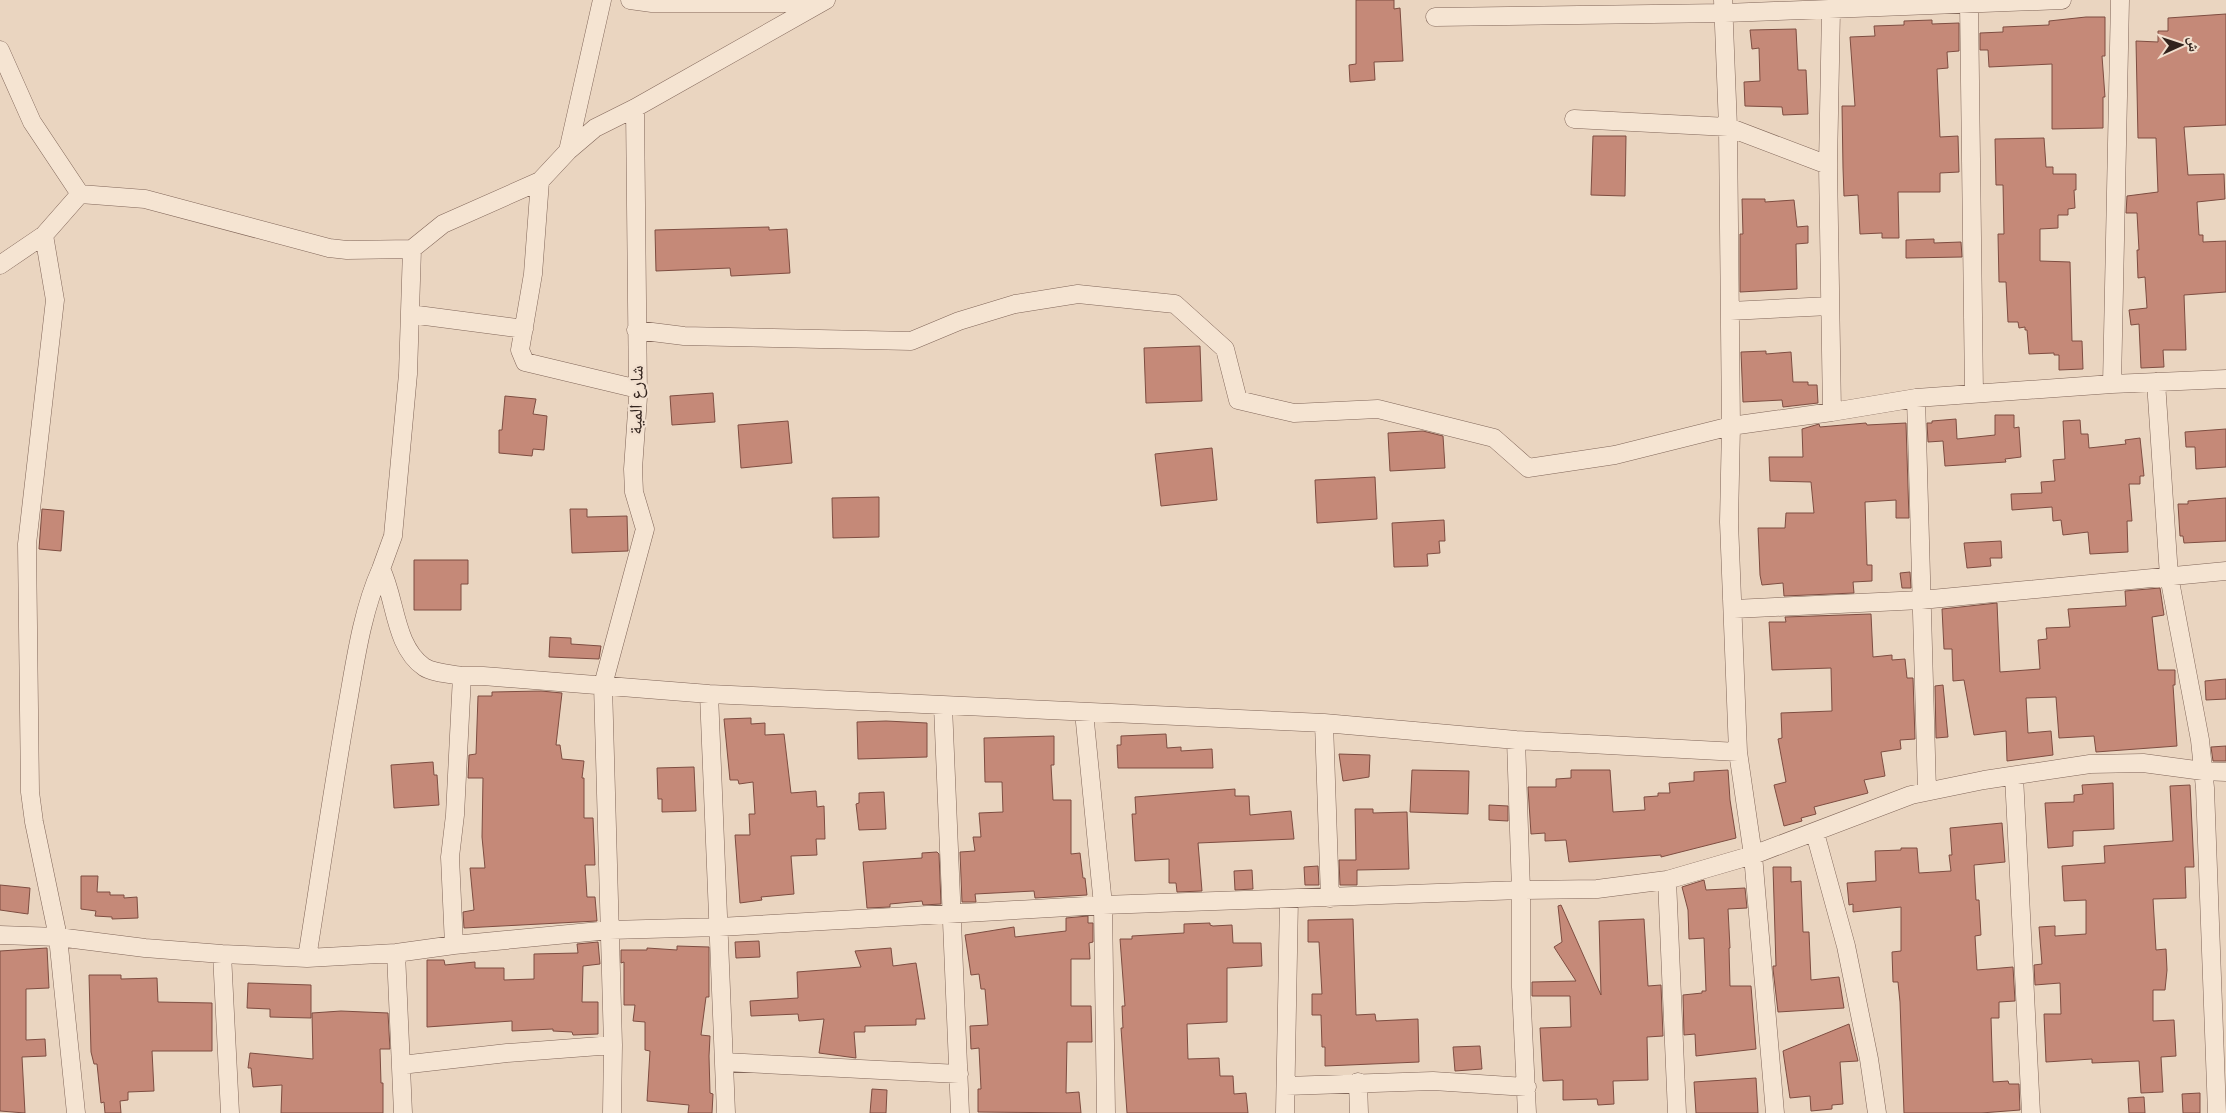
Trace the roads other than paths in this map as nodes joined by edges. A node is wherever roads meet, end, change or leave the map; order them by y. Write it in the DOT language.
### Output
graph roads {
  1 [pos="602,0"];
  2 [pos="630,0"];
  3 [pos="2062,0"];
  4 [pos="2120,0"];
  5 [pos="824,1"];
  6 [pos="1969,3"];
  7 [pos="1724,6"];
  8 [pos="1831,10"];
  9 [pos="1435,17"];
  10 [pos="0,50"];
  11 [pos="635,108"];
  12 [pos="1574,119"];
  13 [pos="1728,127"];
  14 [pos="568,151"];
  15 [pos="1828,164"];
  16 [pos="540,181"];
  17 [pos="80,194"];
  18 [pos="44,235"];
  19 [pos="412,249"];
  20 [pos="0,264"];
  21 [pos="1830,306"];
  22 [pos="1730,311"];
  23 [pos="410,314"];
  24 [pos="524,329"];
  25 [pos="636,330"];
  26 [pos="2226,379"];
  27 [pos="2156,382"];
  28 [pos="2112,384"];
  29 [pos="638,389"];
  30 [pos="1974,393"];
  31 [pos="1916,398"];
  32 [pos="1832,412"];
  33 [pos="1731,426"];
  34 [pos="381,568"];
  35 [pos="2226,571"];
  36 [pos="2169,576"];
  37 [pos="1921,600"];
  38 [pos="1734,609"];
  39 [pos="462,676"];
  40 [pos="603,685"];
  41 [pos="709,694"];
  42 [pos="943,706"];
  43 [pos="1084,712"];
  44 [pos="1324,723"];
  45 [pos="1516,740"];
  46 [pos="1738,752"];
  47 [pos="2203,771"];
  48 [pos="2226,772"];
  49 [pos="2014,776"];
  50 [pos="1927,791"];
  51 [pos="1814,833"];
  52 [pos="1753,855"];
  53 [pos="1667,880"];
  54 [pos="1521,890"];
  55 [pos="1330,898"];
  56 [pos="1289,899"];
  57 [pos="1103,905"];
  58 [pos="952,913"];
  59 [pos="718,927"];
  60 [pos="610,930"];
  61 [pos="0,935"];
  62 [pos="58,937"];
  63 [pos="454,945"];
  64 [pos="396,953"];
  65 [pos="222,954"];
  66 [pos="307,958"];
  67 [pos="613,1045"];
  68 [pos="724,1062"];
  69 [pos="401,1064"];
  70 [pos="958,1074"];
  71 [pos="1358,1082"];
  72 [pos="1286,1086"];
  73 [pos="1527,1087"];
  74 [pos="76,1113"];
  75 [pos="230,1113"];
  76 [pos="403,1113"];
  77 [pos="612,1113"];
  78 [pos="726,1113"];
  79 [pos="960,1113"];
  80 [pos="1106,1113"];
  81 [pos="1284,1113"];
  82 [pos="1359,1113"];
  83 [pos="1527,1113"];
  84 [pos="1677,1113"];
  85 [pos="1775,1113"];
  86 [pos="1877,1113"];
  87 [pos="2032,1113"];
  88 [pos="2218,1113"];
  1 -- 14 [label="street"];
  2 -- 5 [label="street"];
  3 -- 6 [label="street"];
  4 -- 28 [label="street"];
  5 -- 11 [label="street"];
  6 -- 8 [label="street"];
  6 -- 30 [label="street"];
  7 -- 8 [label="street"];
  7 -- 9 [label="street"];
  7 -- 13 [label="street"];
  8 -- 15 [label="street"];
  10 -- 17 [label="street"];
  11 -- 14 [label="street"];
  11 -- 25 [label="street, شارع المية"];
  12 -- 13 [label="street"];
  13 -- 15 [label="street"];
  13 -- 22 [label="street"];
  14 -- 16 [label="street"];
  15 -- 21 [label="street"];
  16 -- 19 [label="street"];
  16 -- 24 [label="street"];
  17 -- 18 [label="street"];
  17 -- 19 [label="street"];
  18 -- 20 [label="street"];
  18 -- 62 [label="street"];
  19 -- 23 [label="street"];
  21 -- 22 [label="street"];
  21 -- 32 [label="street"];
  22 -- 33 [label="street"];
  23 -- 24 [label="street"];
  23 -- 34 [label="street"];
  24 -- 29 [label="street"];
  25 -- 29 [label="street, شارع المية"];
  25 -- 33 [label="street"];
  26 -- 27 [label="street"];
  27 -- 28 [label="street"];
  27 -- 36 [label="street"];
  28 -- 30 [label="street"];
  29 -- 40 [label="street, شارع المية"];
  30 -- 31 [label="street"];
  31 -- 32 [label="street"];
  31 -- 37 [label="street"];
  32 -- 33 [label="street"];
  33 -- 38 [label="street"];
  34 -- 39 [label="street"];
  34 -- 66 [label="street"];
  35 -- 36 [label="street"];
  36 -- 37 [label="street"];
  36 -- 47 [label="street"];
  37 -- 38 [label="street"];
  37 -- 50 [label="street"];
  38 -- 46 [label="street"];
  39 -- 40 [label="street"];
  39 -- 63 [label="street"];
  40 -- 41 [label="street"];
  40 -- 60 [label="street, شارع المية"];
  41 -- 42 [label="street"];
  41 -- 59 [label="street"];
  42 -- 43 [label="street"];
  42 -- 58 [label="street"];
  43 -- 44 [label="street"];
  43 -- 57 [label="street"];
  44 -- 45 [label="street"];
  44 -- 55 [label="street"];
  45 -- 46 [label="street"];
  45 -- 54 [label="street"];
  46 -- 52 [label="street"];
  47 -- 48 [label="street"];
  47 -- 49 [label="street"];
  47 -- 88 [label="street"];
  49 -- 50 [label="street"];
  49 -- 87 [label="street"];
  50 -- 51 [label="street"];
  51 -- 52 [label="street"];
  51 -- 86 [label="street"];
  52 -- 53 [label="street"];
  52 -- 85 [label="street"];
  53 -- 54 [label="street"];
  53 -- 84 [label="street"];
  54 -- 55 [label="street"];
  54 -- 73 [label="street"];
  55 -- 56 [label="street"];
  56 -- 57 [label="street"];
  56 -- 72 [label="street"];
  57 -- 58 [label="street"];
  57 -- 80 [label="street"];
  58 -- 59 [label="street"];
  58 -- 70 [label="street"];
  59 -- 60 [label="street"];
  59 -- 68 [label="street"];
  60 -- 63 [label="street"];
  60 -- 67 [label="street, شارع المية"];
  61 -- 62 [label="street"];
  62 -- 65 [label="street"];
  62 -- 74 [label="street"];
  63 -- 64 [label="street"];
  64 -- 66 [label="street"];
  64 -- 69 [label="street"];
  65 -- 66 [label="street"];
  65 -- 75 [label="street"];
  67 -- 69 [label="street"];
  67 -- 77 [label="street, شارع المية"];
  68 -- 70 [label="street"];
  68 -- 78 [label="street"];
  69 -- 76 [label="street"];
  70 -- 79 [label="street"];
  71 -- 72 [label="street"];
  71 -- 73 [label="street"];
  71 -- 82 [label="street"];
  72 -- 81 [label="street"];
  73 -- 83 [label="street"];
}
